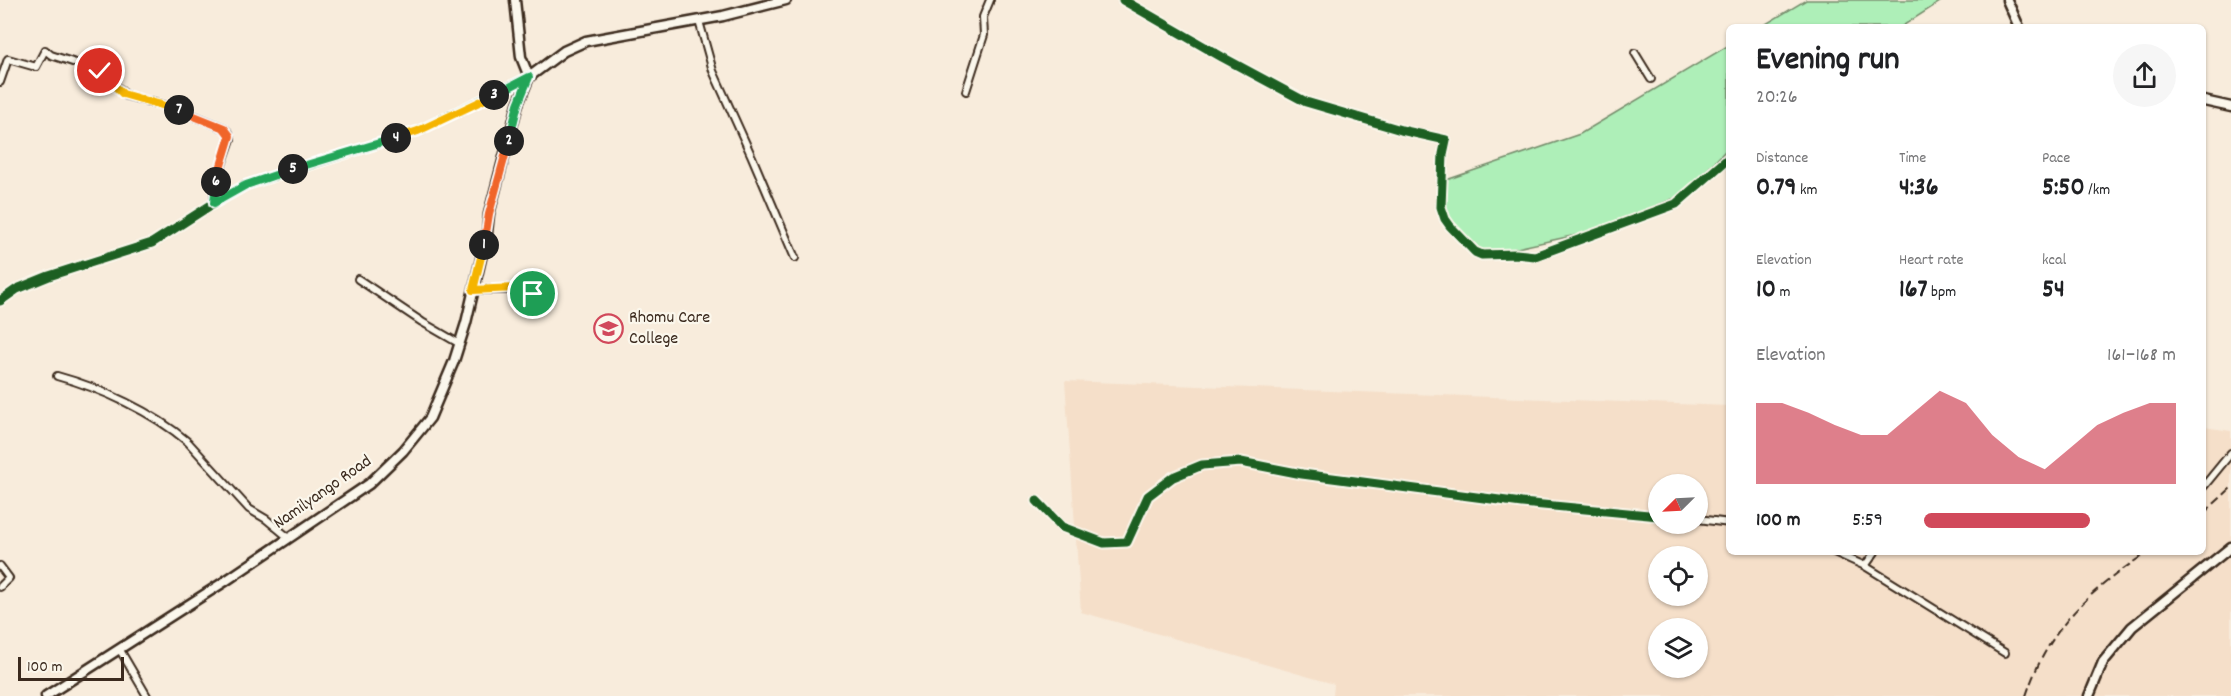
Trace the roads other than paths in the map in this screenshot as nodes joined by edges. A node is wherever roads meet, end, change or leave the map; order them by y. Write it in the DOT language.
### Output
graph roads {
  1 [pos="515,0"];
  2 [pos="786,0"];
  3 [pos="990,0"];
  4 [pos="1123,0"];
  5 [pos="2007,0"];
  6 [pos="699,21"];
  7 [pos="2018,24"];
  8 [pos="1635,52"];
  9 [pos="529,77"];
  10 [pos="1651,79"];
  11 [pos="0,82"];
  12 [pos="966,91"];
  13 [pos="2206,101"];
  14 [pos="2231,107"];
  15 [pos="1726,161"];
  16 [pos="214,203"];
  17 [pos="795,258"];
  18 [pos="358,279"];
  19 [pos="473,290"];
  20 [pos="0,301"];
  21 [pos="544,304"];
  22 [pos="460,344"];
  23 [pos="57,376"];
  24 [pos="2231,453"];
  25 [pos="2206,484"];
  26 [pos="1037,501"];
  27 [pos="1648,515"];
  28 [pos="1708,520"];
  29 [pos="1726,522"];
  30 [pos="289,538"];
  31 [pos="2231,547"];
  32 [pos="1841,555"];
  33 [pos="1873,555"];
  34 [pos="0,566"];
  35 [pos="1865,566"];
  36 [pos="0,587"];
  37 [pos="120,650"];
  38 [pos="2005,653"];
  39 [pos="46,696"];
  40 [pos="147,696"];
  41 [pos="2089,696"];
  1 -- 9 [label="main road"];
  2 -- 6 [label="main road"];
  3 -- 12 [label="street"];
  4 -- 15 [label="street"];
  5 -- 7 [label="main road"];
  6 -- 9 [label="main road"];
  6 -- 17 [label="street"];
  8 -- 10 [label="street"];
  9 -- 16 [label="street"];
  9 -- 19 [label="main road, Namilyango Road"];
  11 -- 16 [label="street"];
  13 -- 14 [label="main road"];
  16 -- 20 [label="street"];
  18 -- 22 [label="street"];
  19 -- 21 [label="street"];
  19 -- 22 [label="main road, Namilyango Road"];
  22 -- 30 [label="main road, Namilyango Road"];
  23 -- 30 [label="street"];
  24 -- 25 [label="street"];
  26 -- 27 [label="street"];
  28 -- 29 [label="street"];
  30 -- 37 [label="main road, Namilyango Road"];
  31 -- 41 [label="main road"];
  32 -- 35 [label="street"];
  33 -- 35 [label="street"];
  34 -- 36 [label="street"];
  35 -- 38 [label="street"];
  37 -- 39 [label="main road, Namilyango Road"];
  37 -- 40 [label="street"];
}
